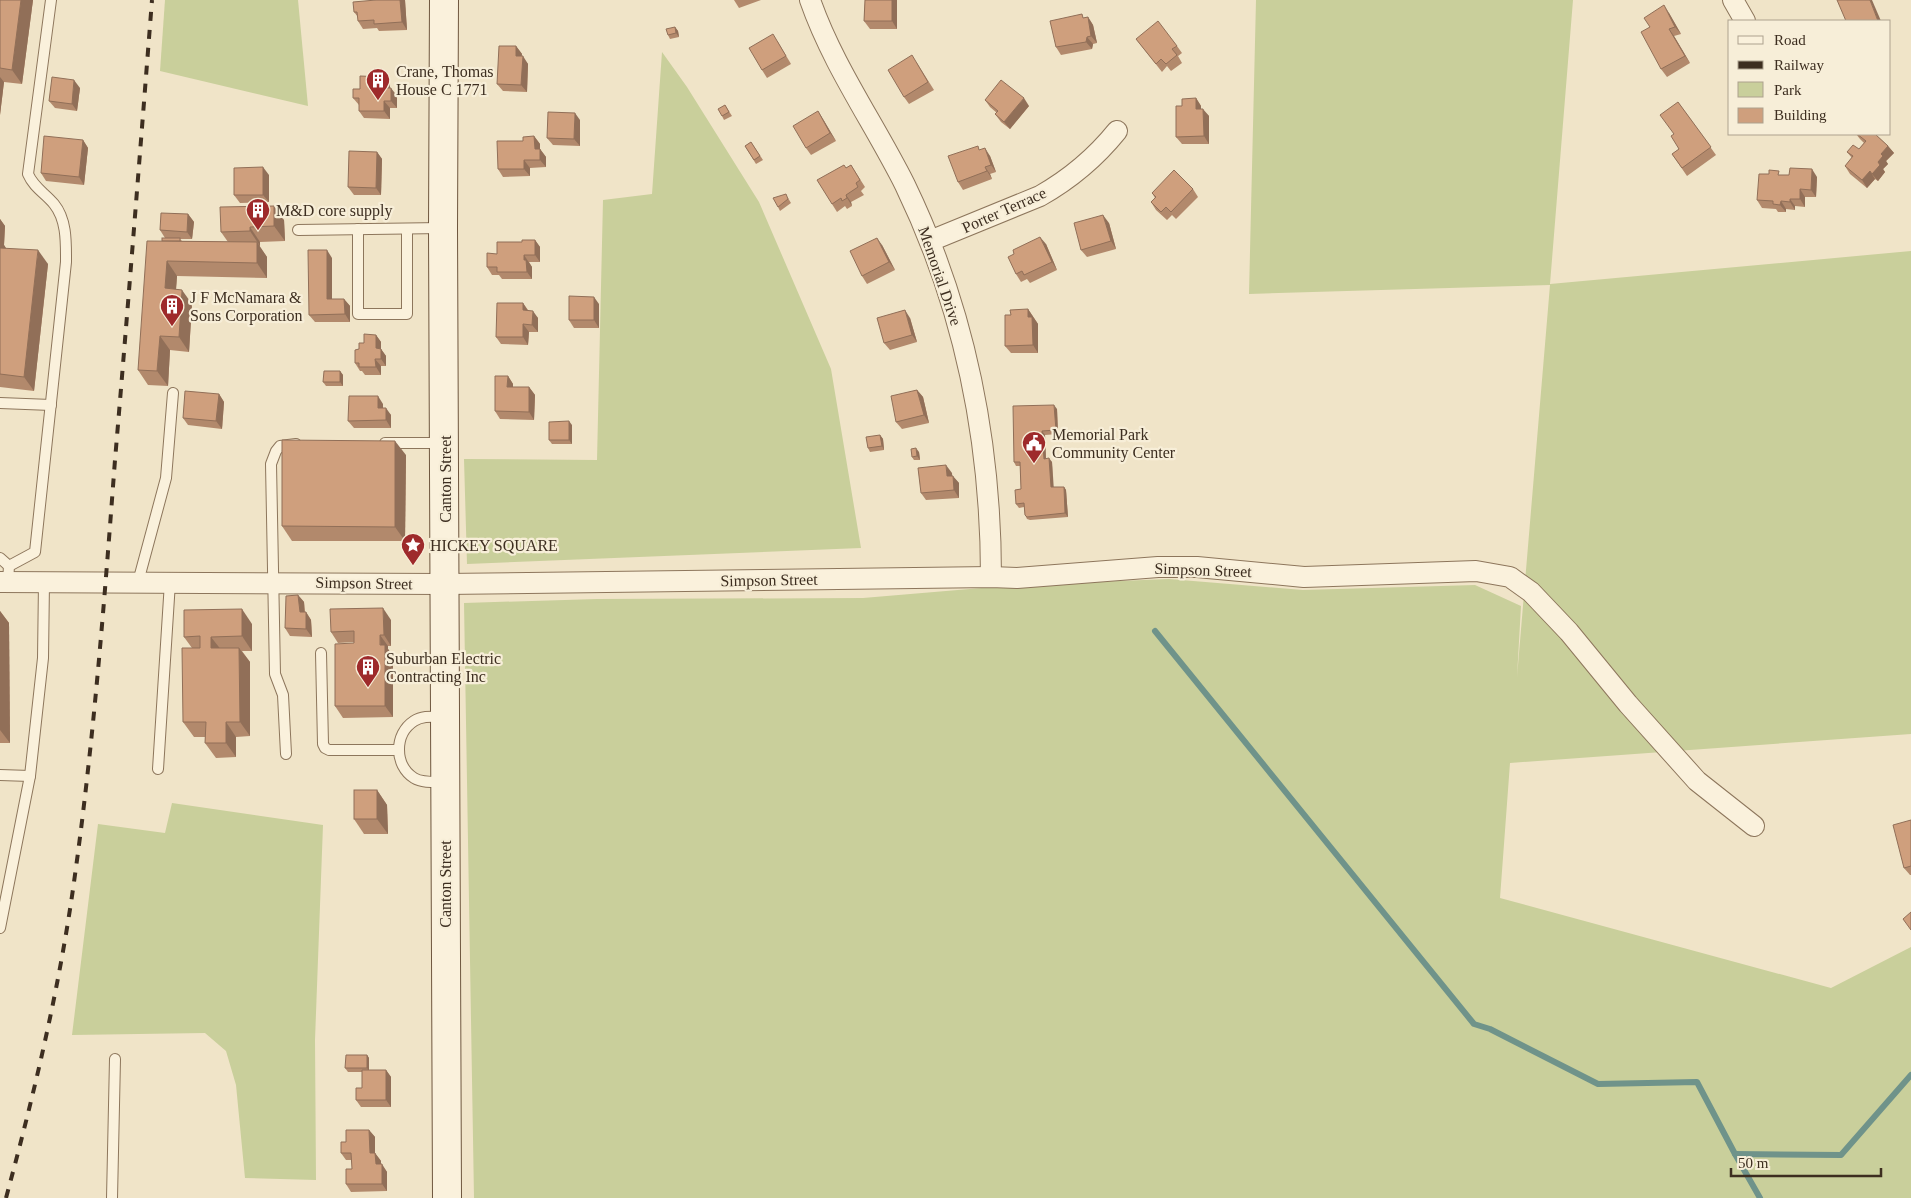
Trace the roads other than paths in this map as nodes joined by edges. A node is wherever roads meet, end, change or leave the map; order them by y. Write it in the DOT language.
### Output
graph roads {
  1 [pos="51,0"];
  2 [pos="444,0"];
  3 [pos="810,0"];
  4 [pos="1733,0"];
  5 [pos="1744,20"];
  6 [pos="1117,130"];
  7 [pos="407,228"];
  8 [pos="443,228"];
  9 [pos="358,229"];
  10 [pos="298,230"];
  11 [pos="930,241"];
  12 [pos="174,394"];
  13 [pos="0,403"];
  14 [pos="51,405"];
  15 [pos="444,443"];
  16 [pos="306,444"];
  17 [pos="372,444"];
  18 [pos="0,558"];
  19 [pos="6,577"];
  20 [pos="991,577"];
  21 [pos="44,582"];
  22 [pos="138,582"];
  23 [pos="170,582"];
  24 [pos="272,582"];
  25 [pos="445,584"];
  26 [pos="321,653"];
  27 [pos="446,717"];
  28 [pos="398,750"];
  29 [pos="286,754"];
  30 [pos="158,769"];
  31 [pos="0,775"];
  32 [pos="30,776"];
  33 [pos="445,782"];
  34 [pos="1754,826"];
  35 [pos="3,899"];
  36 [pos="0,928"];
  37 [pos="115,1059"];
  38 [pos="112,1198"];
  39 [pos="447,1198"];
  1 -- 14 [label="lane"];
  2 -- 8 [label="main road, Canton Street"];
  3 -- 11 [label="street, Memorial Drive"];
  4 -- 5 [label="street"];
  6 -- 11 [label="street, Porter Terrace"];
  7 -- 8 [label="lane"];
  7 -- 9 [label="lane"];
  7 -- 9 [label="lane"];
  8 -- 15 [label="main road, Canton Street"];
  9 -- 10 [label="lane"];
  11 -- 20 [label="street, Memorial Drive"];
  12 -- 22 [label="lane"];
  13 -- 14 [label="lane"];
  14 -- 19 [label="lane"];
  15 -- 17 [label="lane"];
  15 -- 25 [label="main road, Canton Street"];
  16 -- 24 [label="lane"];
  18 -- 19 [label="lane"];
  19 -- 21 [label="street, Simpson Street"];
  20 -- 25 [label="street, Simpson Street"];
  20 -- 34 [label="street, Simpson Street"];
  21 -- 22 [label="street, Simpson Street"];
  21 -- 32 [label="lane"];
  22 -- 23 [label="street, Simpson Street"];
  23 -- 24 [label="street, Simpson Street"];
  23 -- 30 [label="lane"];
  24 -- 25 [label="street, Simpson Street"];
  24 -- 29 [label="lane"];
  25 -- 27 [label="main road, Canton Street"];
  26 -- 28 [label="lane"];
  27 -- 28 [label="lane"];
  27 -- 33 [label="main road, Canton Street"];
  28 -- 33 [label="lane"];
  31 -- 32 [label="lane"];
  32 -- 35 [label="lane"];
  33 -- 39 [label="main road, Canton Street"];
  35 -- 36 [label="lane"];
  37 -- 38 [label="lane"];
}
